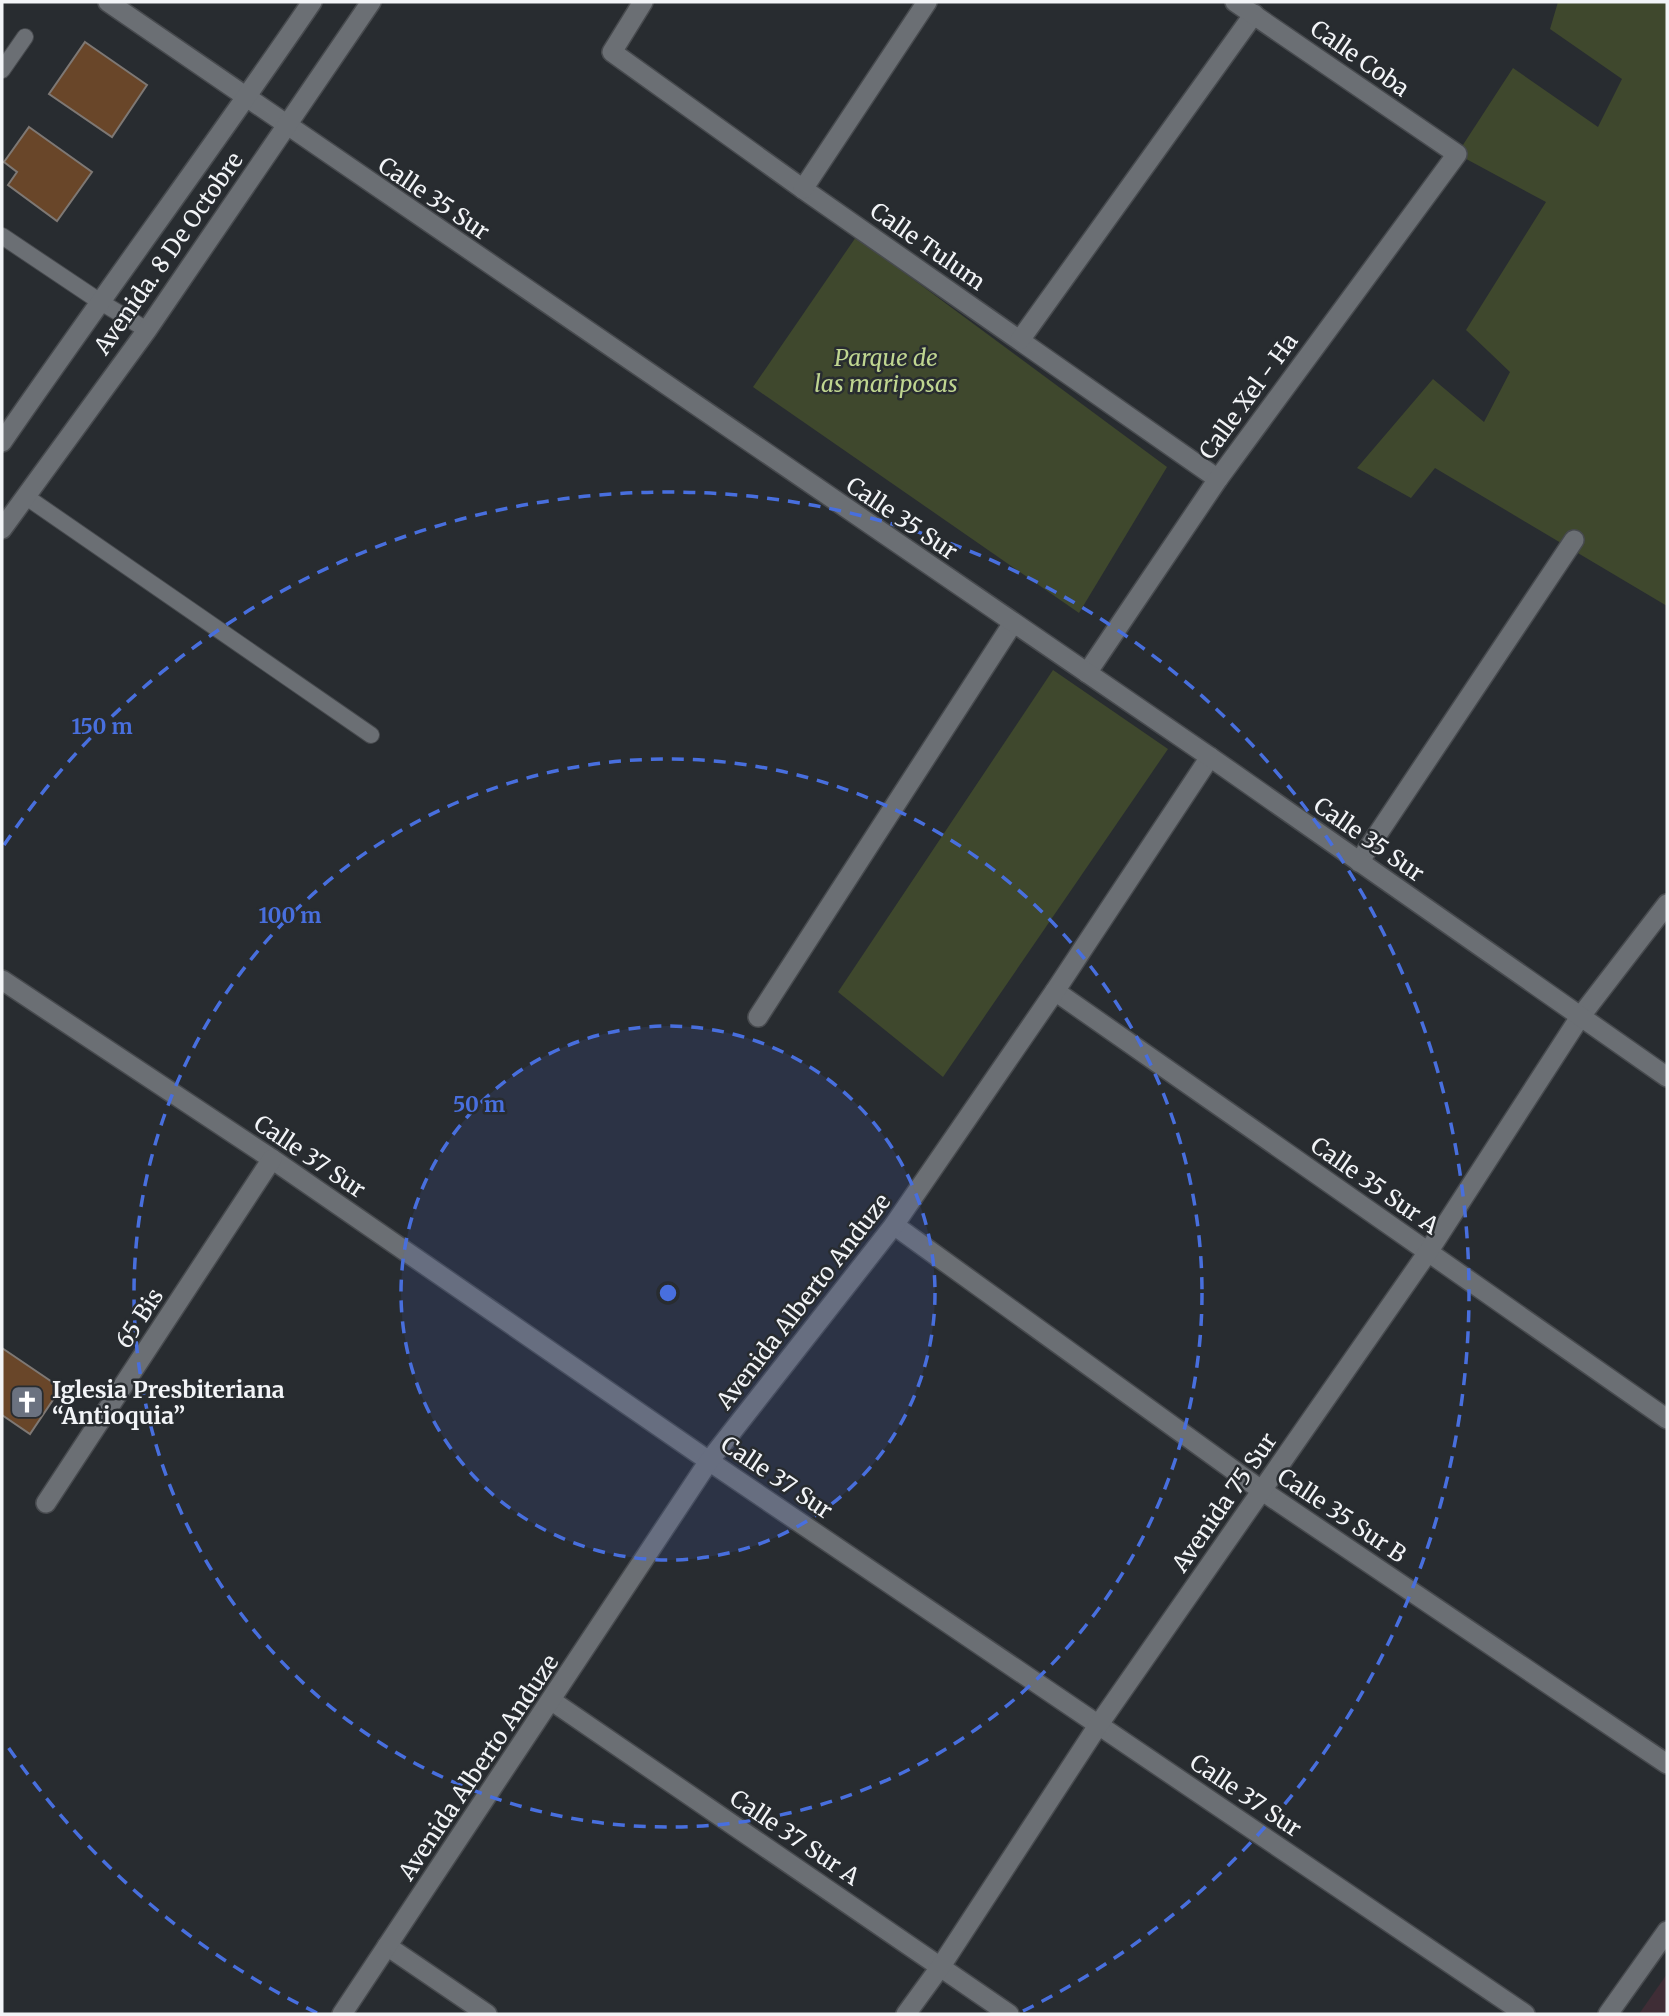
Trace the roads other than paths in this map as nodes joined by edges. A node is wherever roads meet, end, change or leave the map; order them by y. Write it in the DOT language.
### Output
graph roads {
  1 [pos="108,2"];
  2 [pos="312,2"];
  3 [pos="371,2"];
  4 [pos="643,2"];
  5 [pos="928,2"];
  6 [pos="1235,2"];
  7 [pos="1254,14"];
  8 [pos="25,37"];
  9 [pos="2,70"];
  10 [pos="246,99"];
  11 [pos="286,126"];
  12 [pos="1457,154"];
  13 [pos="803,189"];
  14 [pos="2,236"];
  15 [pos="99,302"];
  16 [pos="147,330"];
  17 [pos="1020,340"];
  18 [pos="2,442"];
  19 [pos="1218,479"];
  20 [pos="25,496"];
  21 [pos="2,529"];
  22 [pos="1574,540"];
  23 [pos="1013,623"];
  24 [pos="1087,673"];
  25 [pos="371,735"];
  26 [pos="1210,757"];
  27 [pos="1359,862"];
  28 [pos="1667,904"];
  29 [pos="2,980"];
  30 [pos="1055,991"];
  31 [pos="758,1017"];
  32 [pos="1580,1017"];
  33 [pos="1667,1077"];
  34 [pos="272,1159"];
  35 [pos="894,1225"];
  36 [pos="1428,1252"];
  37 [pos="1667,1419"];
  38 [pos="709,1461"];
  39 [pos="1261,1490"];
  40 [pos="46,1503"];
  41 [pos="552,1701"];
  42 [pos="1099,1724"];
  43 [pos="1667,1763"];
  44 [pos="1667,1931"];
  45 [pos="387,1946"];
  46 [pos="941,1966"];
  47 [pos="342,2014"];
  48 [pos="487,2014"];
  49 [pos="906,2014"];
  50 [pos="1009,2014"];
  51 [pos="1525,2014"];
  52 [pos="1608,2014"];
  1 -- 10 [label="street, Calle 35 Sur"];
  2 -- 10 [label="street, Avenida. 8 De Octobre"];
  3 -- 11 [label="street, Avenida. 8 De Octobre"];
  4 -- 13 [label="street, Calle Tulum"];
  5 -- 13 [label="street"];
  6 -- 7 [label="street, Calle Coba"];
  7 -- 12 [label="street, Calle Coba"];
  7 -- 17 [label="street"];
  8 -- 9 [label="lane"];
  10 -- 11 [label="street, Calle 35 Sur"];
  10 -- 15 [label="street, Avenida. 8 De Octobre"];
  11 -- 16 [label="street, Avenida. 8 De Octobre"];
  11 -- 23 [label="street, Calle 35 Sur"];
  12 -- 19 [label="street, Calle Xel - Ha"];
  13 -- 17 [label="street, Calle Tulum"];
  14 -- 15 [label="lane"];
  15 -- 16 [label="lane"];
  15 -- 18 [label="street, Avenida. 8 De Octobre"];
  16 -- 20 [label="street, Avenida. 8 De Octobre"];
  17 -- 19 [label="street, Calle Tulum"];
  19 -- 24 [label="street, Calle Xel - Ha"];
  20 -- 21 [label="street, Avenida. 8 De Octobre"];
  20 -- 25 [label="lane"];
  22 -- 27 [label="street"];
  23 -- 24 [label="street, Calle 35 Sur"];
  23 -- 31 [label="street"];
  24 -- 26 [label="street, Calle 35 Sur"];
  26 -- 27 [label="street, Calle 35 Sur"];
  26 -- 30 [label="street, Avenida Alberto Anduze"];
  27 -- 32 [label="street, Calle 35 Sur"];
  28 -- 32 [label="street, Avenida 75 Sur"];
  29 -- 34 [label="street, Calle 37 Sur"];
  30 -- 35 [label="street, Avenida Alberto Anduze"];
  30 -- 36 [label="street, Calle 35 Sur A"];
  32 -- 33 [label="street, Calle 35 Sur"];
  32 -- 36 [label="street, Avenida 75 Sur"];
  34 -- 38 [label="street, Calle 37 Sur"];
  34 -- 40 [label="street, 65 Bis"];
  35 -- 38 [label="street, Avenida Alberto Anduze"];
  35 -- 39 [label="street, Calle 35 Sur B"];
  36 -- 37 [label="street, Calle 35 Sur A"];
  36 -- 39 [label="street, Avenida 75 Sur"];
  38 -- 41 [label="street, Avenida Alberto Anduze"];
  38 -- 42 [label="street, Calle 37 Sur"];
  39 -- 42 [label="street, Avenida 75 Sur"];
  39 -- 43 [label="street, Calle 35 Sur B"];
  41 -- 45 [label="street, Avenida Alberto Anduze"];
  41 -- 46 [label="street, Calle 37 Sur A"];
  42 -- 46 [label="street, Avenida 75 Sur"];
  42 -- 51 [label="street, Calle 37 Sur"];
  44 -- 52 [label="street"];
  45 -- 47 [label="street, Avenida Alberto Anduze"];
  45 -- 48 [label="street"];
  46 -- 49 [label="street, Avenida 75 Sur"];
  46 -- 50 [label="street, Calle 37 Sur A"];
}
